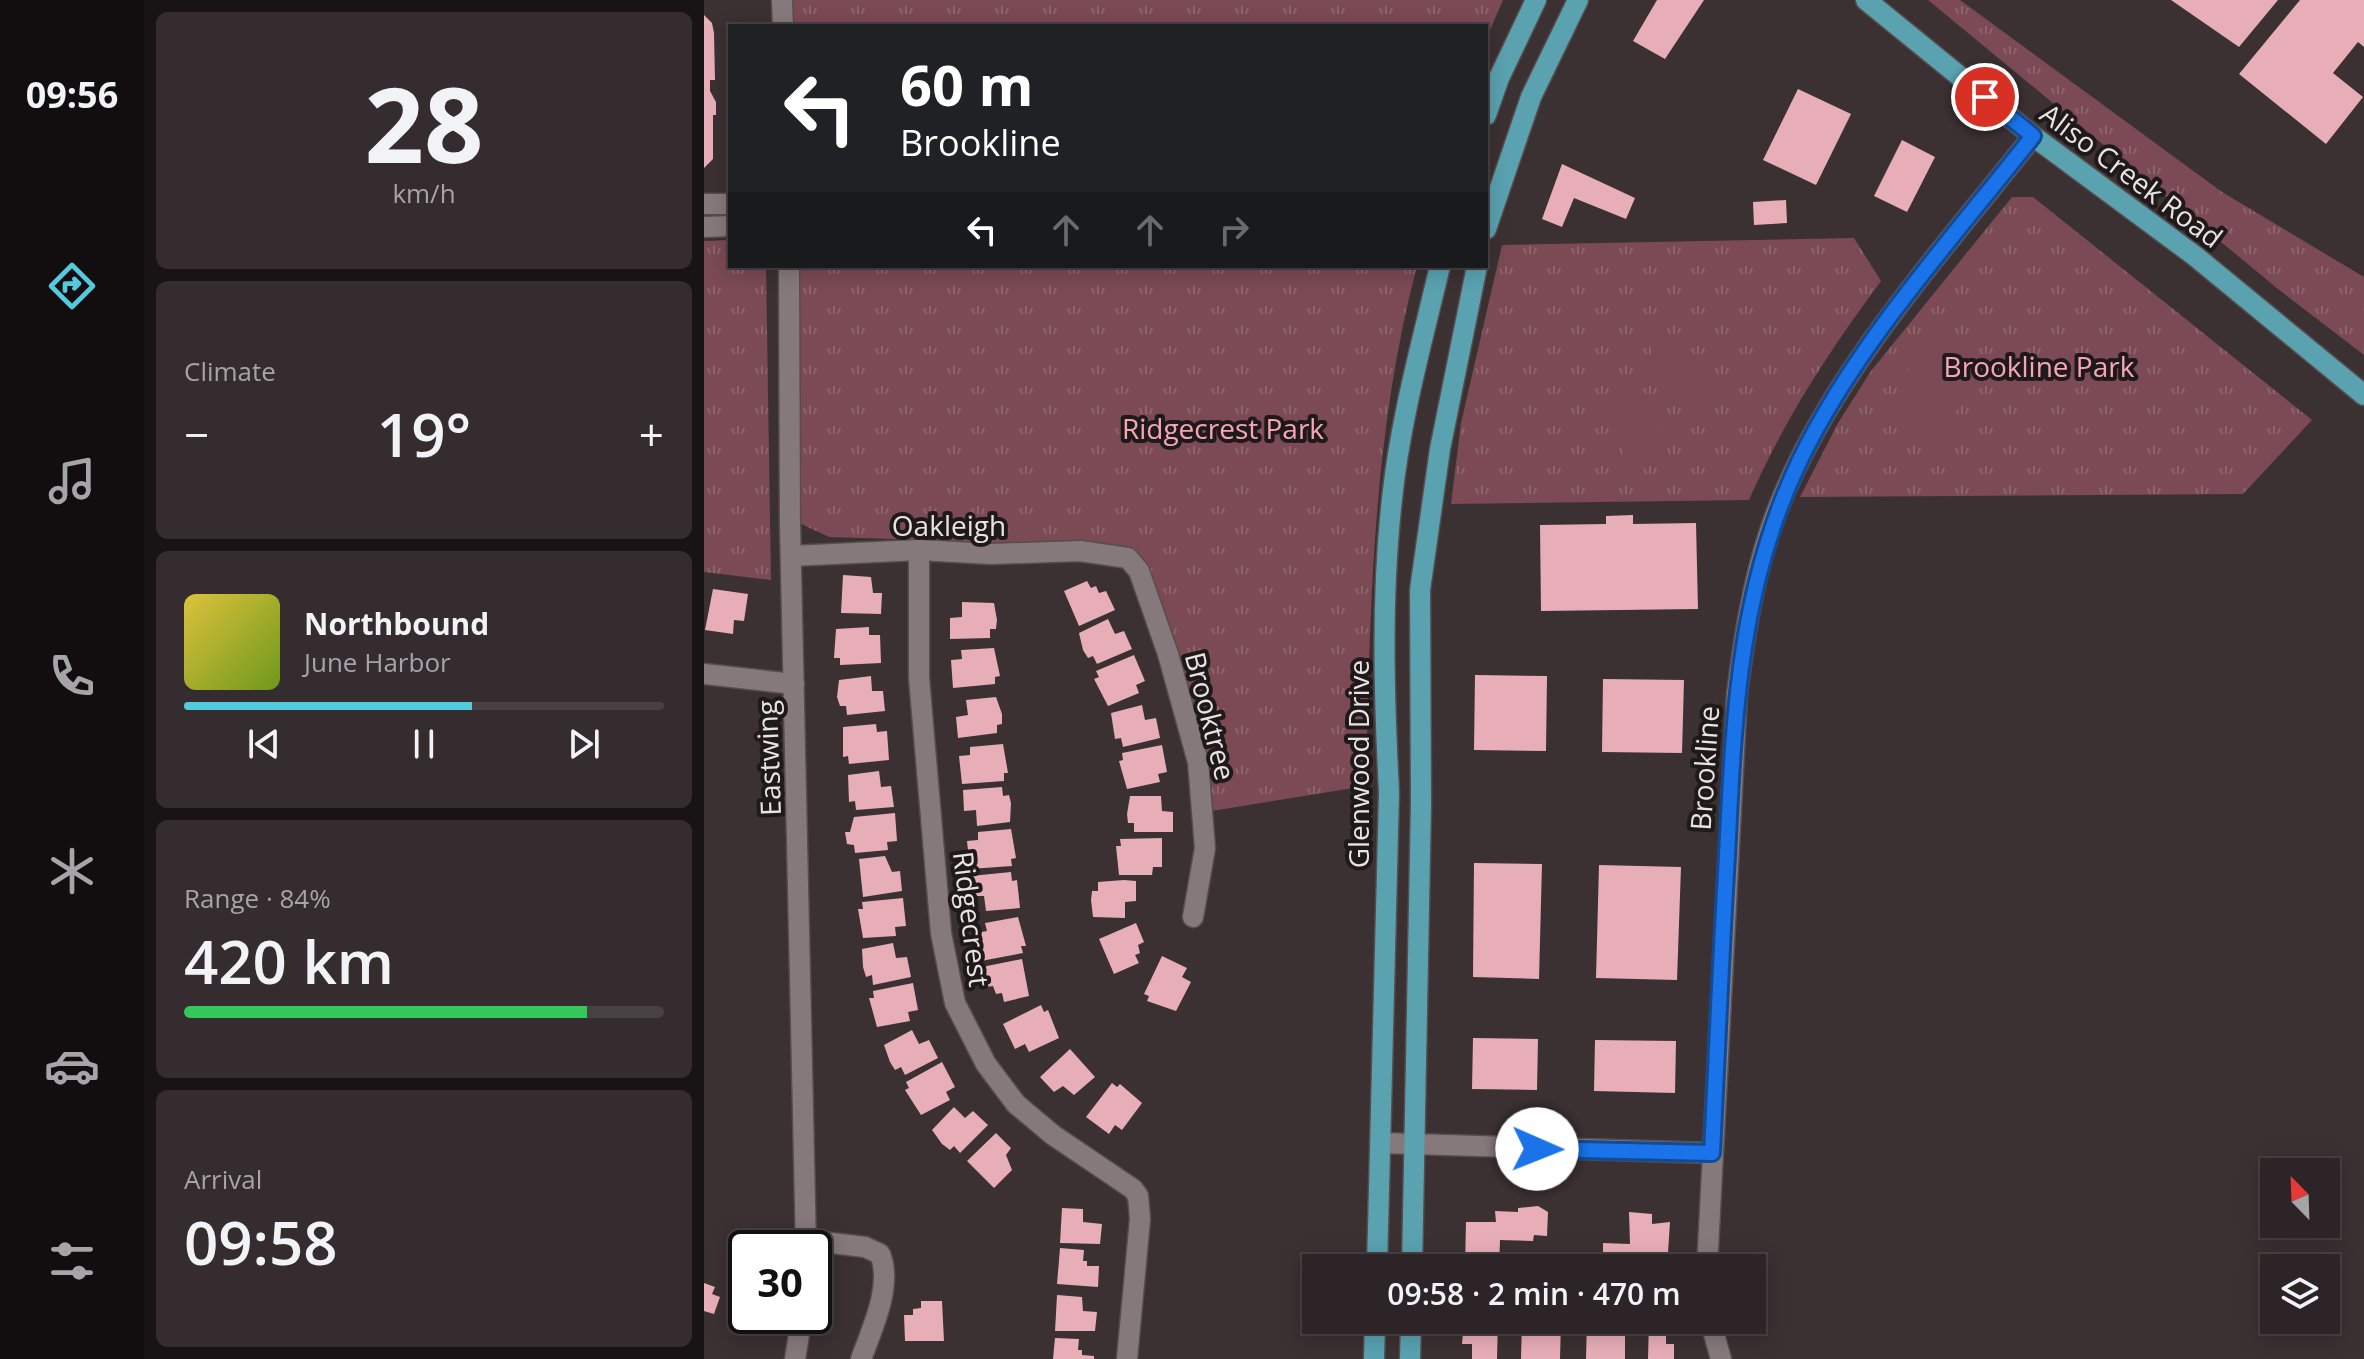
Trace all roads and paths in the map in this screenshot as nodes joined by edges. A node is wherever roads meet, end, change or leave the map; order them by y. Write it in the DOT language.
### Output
graph roads {
  1 [pos="782,0"];
  2 [pos="1536,0"];
  3 [pos="1578,0"];
  4 [pos="1866,0"];
  5 [pos="783,24"];
  6 [pos="1488,109"];
  7 [pos="2033,136"];
  8 [pos="704,204"];
  9 [pos="728,204"];
  10 [pos="1488,223"];
  11 [pos="728,226"];
  12 [pos="704,227"];
  13 [pos="789,268"];
  14 [pos="1440,268"];
  15 [pos="1477,268"];
  16 [pos="2364,395"];
  17 [pos="919,550"];
  18 [pos="1107,554"];
  19 [pos="791,556"];
  20 [pos="704,674"];
  21 [pos="794,684"];
  22 [pos="1193,917"];
  23 [pos="1381,1143"];
  24 [pos="1416,1144"];
  25 [pos="1712,1153"];
  26 [pos="806,1230"];
  27 [pos="832,1245"];
  28 [pos="1377,1254"];
  29 [pos="1412,1254"];
  30 [pos="1708,1254"];
  31 [pos="799,1334"];
  32 [pos="1375,1334"];
  33 [pos="1411,1334"];
  34 [pos="1714,1334"];
  35 [pos="795,1359"];
  36 [pos="861,1359"];
  37 [pos="1127,1359"];
  38 [pos="1374,1359"];
  39 [pos="1410,1359"];
  40 [pos="1721,1359"];
  1 -- 5 [label="street"];
  2 -- 6 [label="main road"];
  3 -- 10 [label="main road"];
  4 -- 7 [label="main road, Aliso Creek Road"];
  7 -- 16 [label="main road, Aliso Creek Road"];
  7 -- 25 [label="street, Brookline"];
  8 -- 9 [label="street"];
  11 -- 12 [label="street"];
  13 -- 19 [label="street, Eastwing"];
  14 -- 23 [label="main road, Glenwood Drive"];
  15 -- 24 [label="main road"];
  17 -- 18 [label="street, Oakleigh"];
  17 -- 19 [label="street, Oakleigh"];
  17 -- 37 [label="street, Ridgecrest"];
  18 -- 22 [label="street, Brooktree"];
  19 -- 21 [label="street, Eastwing"];
  20 -- 21 [label="street"];
  21 -- 26 [label="street, Eastwing"];
  23 -- 24 [label="street"];
  23 -- 28 [label="main road, Glenwood Drive"];
  24 -- 25 [label="street"];
  24 -- 29 [label="main road"];
  25 -- 30 [label="street, Brookline"];
  27 -- 36 [label="street"];
  31 -- 35 [label="street"];
  32 -- 38 [label="main road"];
  33 -- 39 [label="main road"];
  34 -- 40 [label="street"];
}
